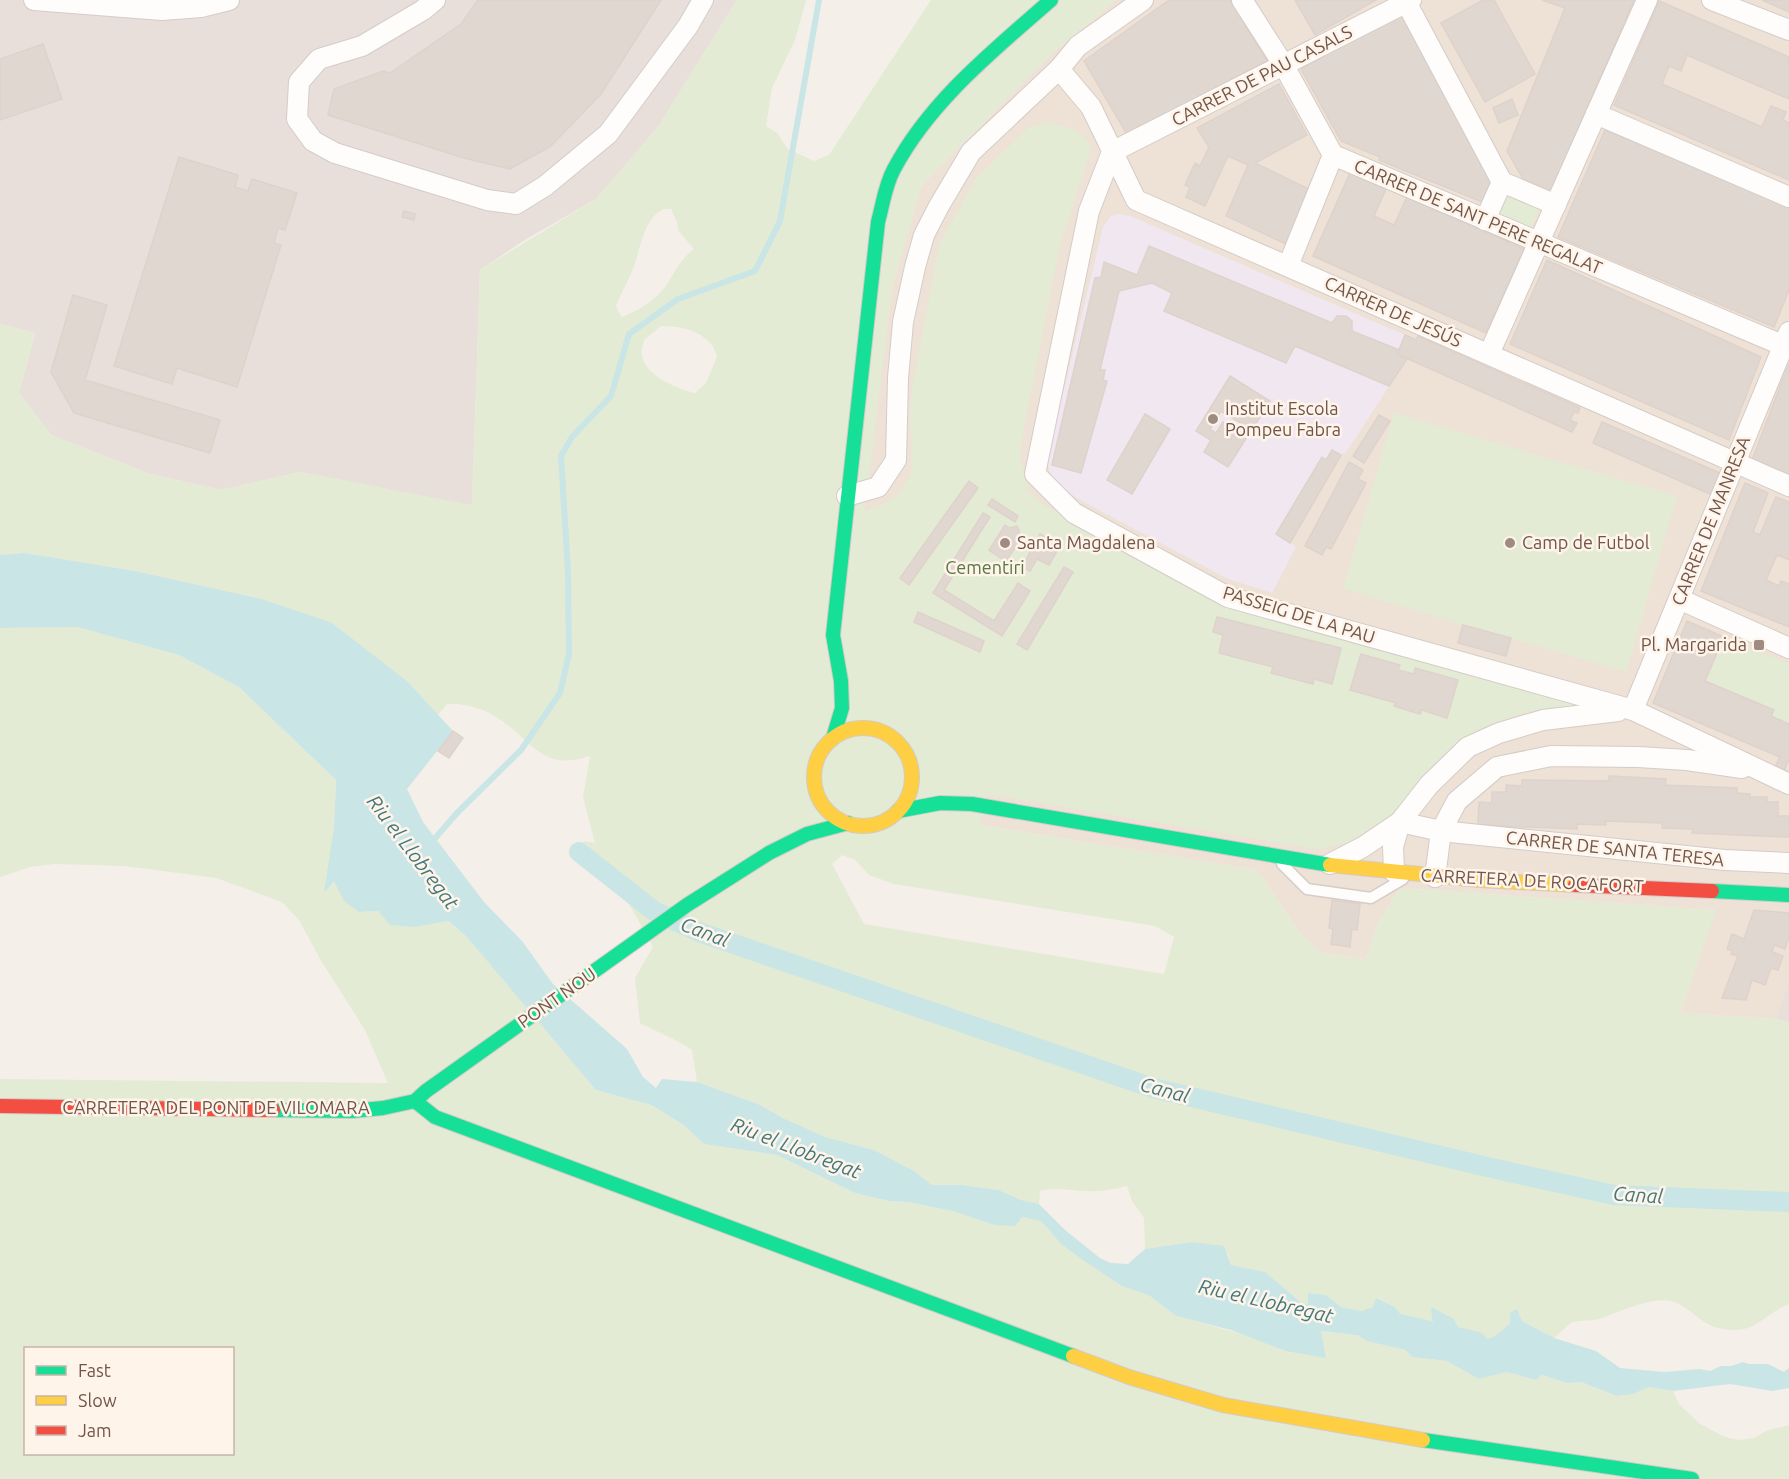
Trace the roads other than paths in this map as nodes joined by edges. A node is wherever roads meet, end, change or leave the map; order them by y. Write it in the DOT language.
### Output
graph roads {
  1 [pos="34,0"];
  2 [pos="229,0"];
  3 [pos="435,0"];
  4 [pos="703,0"];
  5 [pos="1051,0"];
  6 [pos="1143,0"];
  7 [pos="1242,0"];
  8 [pos="1647,0"];
  9 [pos="1712,0"];
  10 [pos="1407,1"];
  11 [pos="1789,30"];
  12 [pos="1283,64"];
  13 [pos="1059,69"];
  14 [pos="1596,114"];
  15 [pos="1112,152"];
  16 [pos="1333,155"];
  17 [pos="1502,182"];
  18 [pos="1789,197"];
  19 [pos="1556,205"];
  20 [pos="1485,220"];
  21 [pos="1539,243"];
  22 [pos="1288,266"];
  23 [pos="1787,342"];
  24 [pos="1489,354"];
  25 [pos="1736,462"];
  26 [pos="1789,486"];
  27 [pos="847,496"];
  28 [pos="1679,599"];
  29 [pos="1789,648"];
  30 [pos="841,681"];
  31 [pos="1634,710"];
  32 [pos="879,731"];
  33 [pos="833,738"];
  34 [pos="911,770"];
  35 [pos="1762,771"];
  36 [pos="1788,785"];
  37 [pos="816,789"];
  38 [pos="972,804"];
  39 [pos="806,806"];
  40 [pos="898,811"];
  41 [pos="1400,822"];
  42 [pos="848,823"];
  43 [pos="795,824"];
  44 [pos="1441,831"];
  45 [pos="769,853"];
  46 [pos="1276,857"];
  47 [pos="1789,863"];
  48 [pos="1327,865"];
  49 [pos="1402,873"];
  50 [pos="1435,877"];
  51 [pos="1789,895"];
  52 [pos="415,1101"];
  53 [pos="0,1106"];
  54 [pos="1692,1479"];
  1 -- 2 [label="street"];
  3 -- 4 [label="street"];
  5 -- 27 [label="street"];
  6 -- 13 [label="street"];
  7 -- 12 [label="street, CARRER DE SANT PERE REGALAT"];
  8 -- 14 [label="street"];
  9 -- 11 [label="street"];
  10 -- 12 [label="street, CARRER DE PAU CASALS"];
  10 -- 17 [label="street"];
  12 -- 15 [label="street, CARRER DE PAU CASALS"];
  12 -- 16 [label="street, CARRER DE SANT PERE REGALAT"];
  13 -- 15 [label="street, CARRER DE JESÚS"];
  13 -- 27 [label="street"];
  14 -- 18 [label="street"];
  14 -- 19 [label="street"];
  15 -- 22 [label="street, CARRER DE JESÚS"];
  15 -- 31 [label="street, PASSEIG DE LA PAU"];
  16 -- 20 [label="street, CARRER DE SANT PERE REGALAT"];
  16 -- 22 [label="street"];
  17 -- 19 [label="street"];
  17 -- 20 [label="street"];
  19 -- 21 [label="street"];
  20 -- 21 [label="street, CARRER DE SANT PERE REGALAT"];
  21 -- 23 [label="street, CARRER DE SANT PERE REGALAT"];
  21 -- 24 [label="street"];
  22 -- 24 [label="street, CARRER DE JESÚS"];
  23 -- 25 [label="street, CARRER DE MANRESA"];
  24 -- 25 [label="street, CARRER DE JESÚS"];
  25 -- 26 [label="street, CARRER DE JESÚS"];
  25 -- 28 [label="street, CARRER DE MANRESA"];
  27 -- 30 [label="street"];
  28 -- 29 [label="street"];
  28 -- 31 [label="street, CARRER DE MANRESA"];
  30 -- 32 [label="street"];
  30 -- 33 [label="street"];
  31 -- 35 [label="street"];
  31 -- 41 [label="street"];
  32 -- 33 [label="street"];
  32 -- 34 [label="street"];
  33 -- 37 [label="street"];
  34 -- 38 [label="street"];
  34 -- 40 [label="street"];
  35 -- 36 [label="street"];
  35 -- 44 [label="street"];
  37 -- 39 [label="street"];
  37 -- 42 [label="street"];
  38 -- 40 [label="street"];
  38 -- 46 [label="street, CARRETERA DE ROCAFORT"];
  40 -- 42 [label="street"];
  41 -- 44 [label="street, CARRER DE SANTA TERESA"];
  41 -- 48 [label="street"];
  41 -- 49 [label="street"];
  42 -- 45 [label="street"];
  43 -- 45 [label="street"];
  44 -- 47 [label="street, CARRER DE SANTA TERESA"];
  44 -- 50 [label="street"];
  45 -- 52 [label="street, PONT NOU"];
  46 -- 48 [label="street, CARRETERA DE ROCAFORT"];
  46 -- 49 [label="lane"];
  48 -- 49 [label="street, CARRETERA DE ROCAFORT"];
  49 -- 50 [label="street, CARRETERA DE ROCAFORT"];
  50 -- 51 [label="street, CARRETERA DE ROCAFORT"];
  52 -- 53 [label="street, CARRETERA DEL PONT DE VILOMARA"];
  52 -- 54 [label="street"];
}
